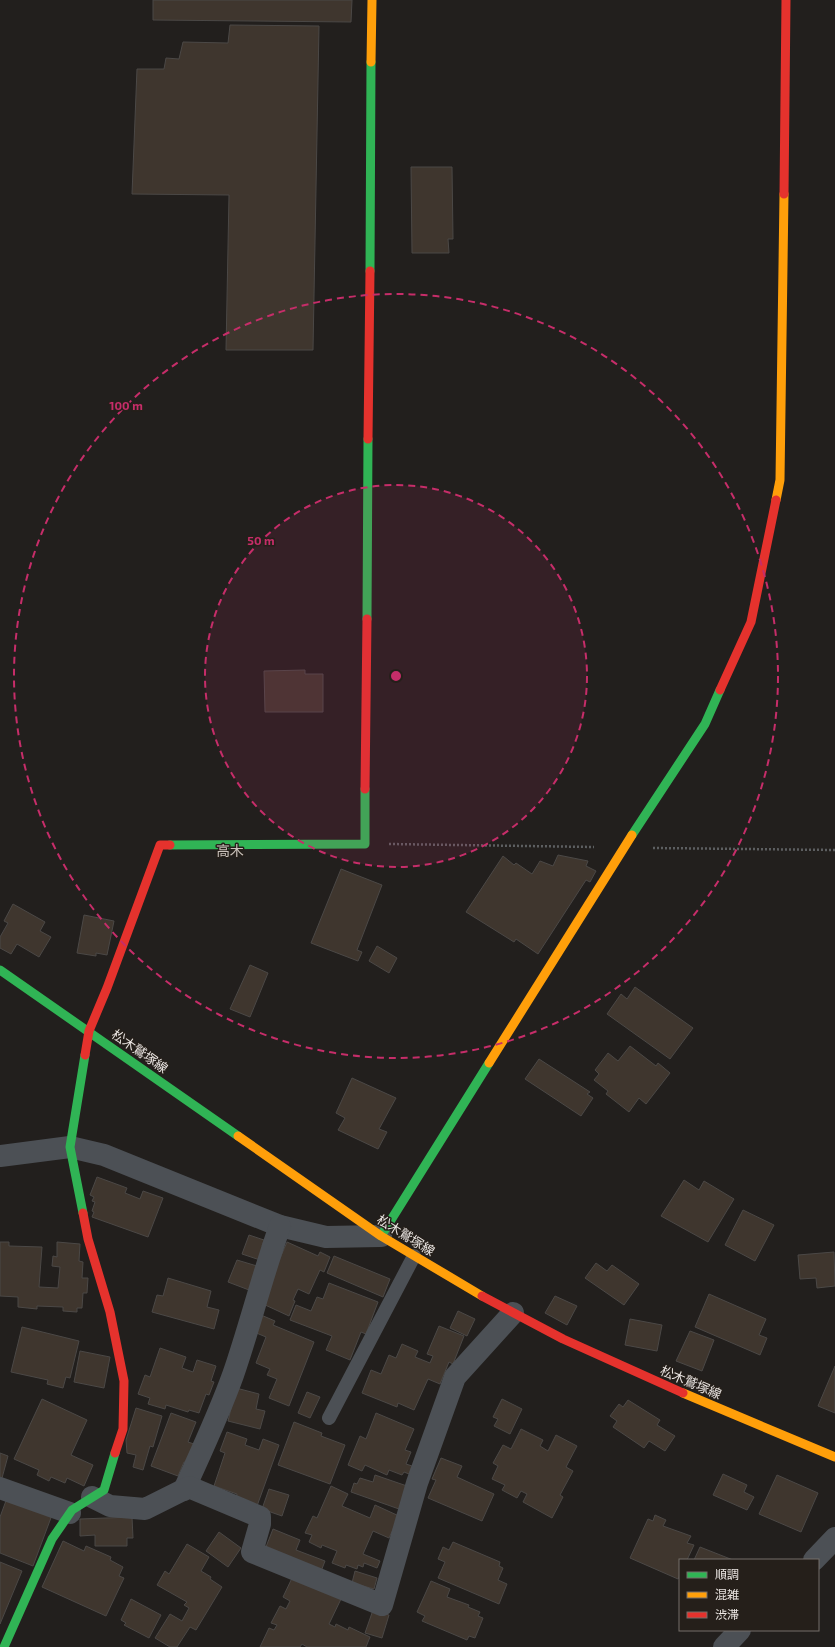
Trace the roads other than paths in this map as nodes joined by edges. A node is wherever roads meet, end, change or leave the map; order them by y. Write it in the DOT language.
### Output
graph roads {
  1 [pos="372,0"];
  2 [pos="786,0"];
  3 [pos="0,970"];
  4 [pos="88,1031"];
  5 [pos="70,1147"];
  6 [pos="0,1156"];
  7 [pos="280,1226"];
  8 [pos="381,1236"];
  9 [pos="414,1256"];
  10 [pos="513,1313"];
  11 [pos="329,1418"];
  12 [pos="835,1457"];
  13 [pos="0,1488"];
  14 [pos="184,1490"];
  15 [pos="92,1497"];
  16 [pos="70,1513"];
  17 [pos="835,1538"];
  18 [pos="815,1559"];
  19 [pos="739,1631"];
  20 [pos="4,1647"];
  21 [pos="724,1647"];
  1 -- 4 [label="street"];
  2 -- 8 [label="street"];
  3 -- 4 [label="street, 松木鷲塚線"];
  4 -- 5 [label="street"];
  4 -- 8 [label="street, 松木鷲塚線"];
  5 -- 6 [label="street"];
  5 -- 7 [label="street"];
  5 -- 15 [label="street"];
  7 -- 8 [label="street"];
  7 -- 14 [label="street"];
  8 -- 9 [label="street, 松木鷲塚線"];
  9 -- 10 [label="street, 松木鷲塚線"];
  9 -- 11 [label="lane"];
  10 -- 12 [label="street, 松木鷲塚線"];
  10 -- 14 [label="street"];
  13 -- 16 [label="street"];
  14 -- 15 [label="street"];
  15 -- 16 [label="street"];
  16 -- 20 [label="street"];
  17 -- 18 [label="street"];
  19 -- 21 [label="street"];
}
